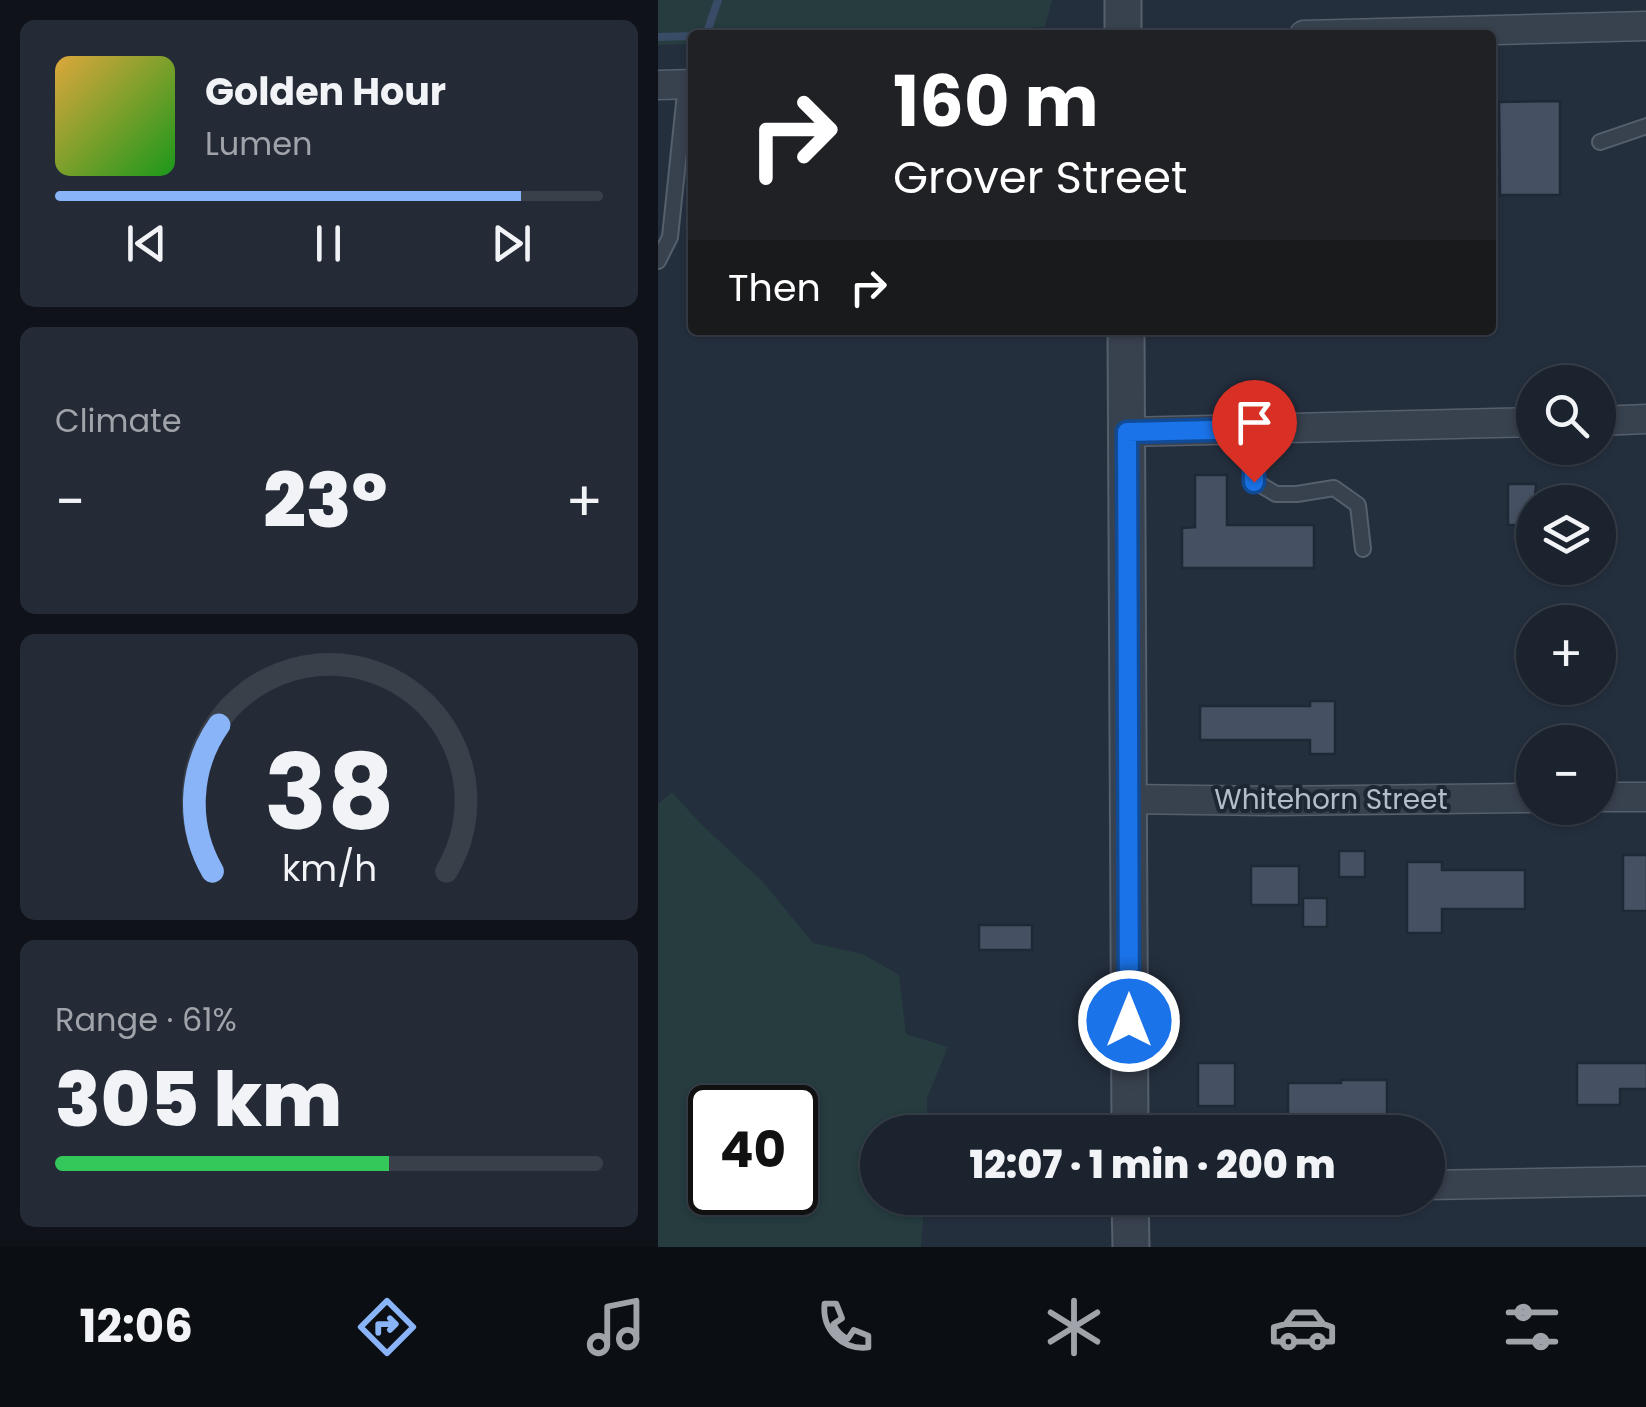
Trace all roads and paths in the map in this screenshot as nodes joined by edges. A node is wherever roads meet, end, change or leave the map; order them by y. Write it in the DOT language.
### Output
graph roads {
  1 [pos="1122,0"];
  2 [pos="1646,26"];
  3 [pos="1122,30"];
  4 [pos="1494,30"];
  5 [pos="679,85"];
  6 [pos="1646,126"];
  7 [pos="1600,142"];
  8 [pos="658,260"];
  9 [pos="1126,335"];
  10 [pos="1646,420"];
  11 [pos="1616,421"];
  12 [pos="1516,422"];
  13 [pos="1253,429"];
  14 [pos="1127,432"];
  15 [pos="1363,549"];
  16 [pos="1646,796"];
  17 [pos="1616,797"];
  18 [pos="1128,798"];
  19 [pos="1516,798"];
  20 [pos="1130,1115"];
  21 [pos="1646,1180"];
  22 [pos="1445,1185"];
  23 [pos="1130,1215"];
  24 [pos="1131,1247"];
  1 -- 3 [label="street"];
  2 -- 4 [label="street"];
  5 -- 8 [label="lane"];
  6 -- 7 [label="lane"];
  9 -- 14 [label="street"];
  10 -- 11 [label="street"];
  12 -- 13 [label="street"];
  13 -- 14 [label="street"];
  13 -- 15 [label="lane"];
  14 -- 18 [label="street"];
  16 -- 17 [label="street"];
  18 -- 19 [label="street, Whitehorn Street"];
  18 -- 20 [label="street"];
  21 -- 22 [label="street"];
  23 -- 24 [label="street"];
}
